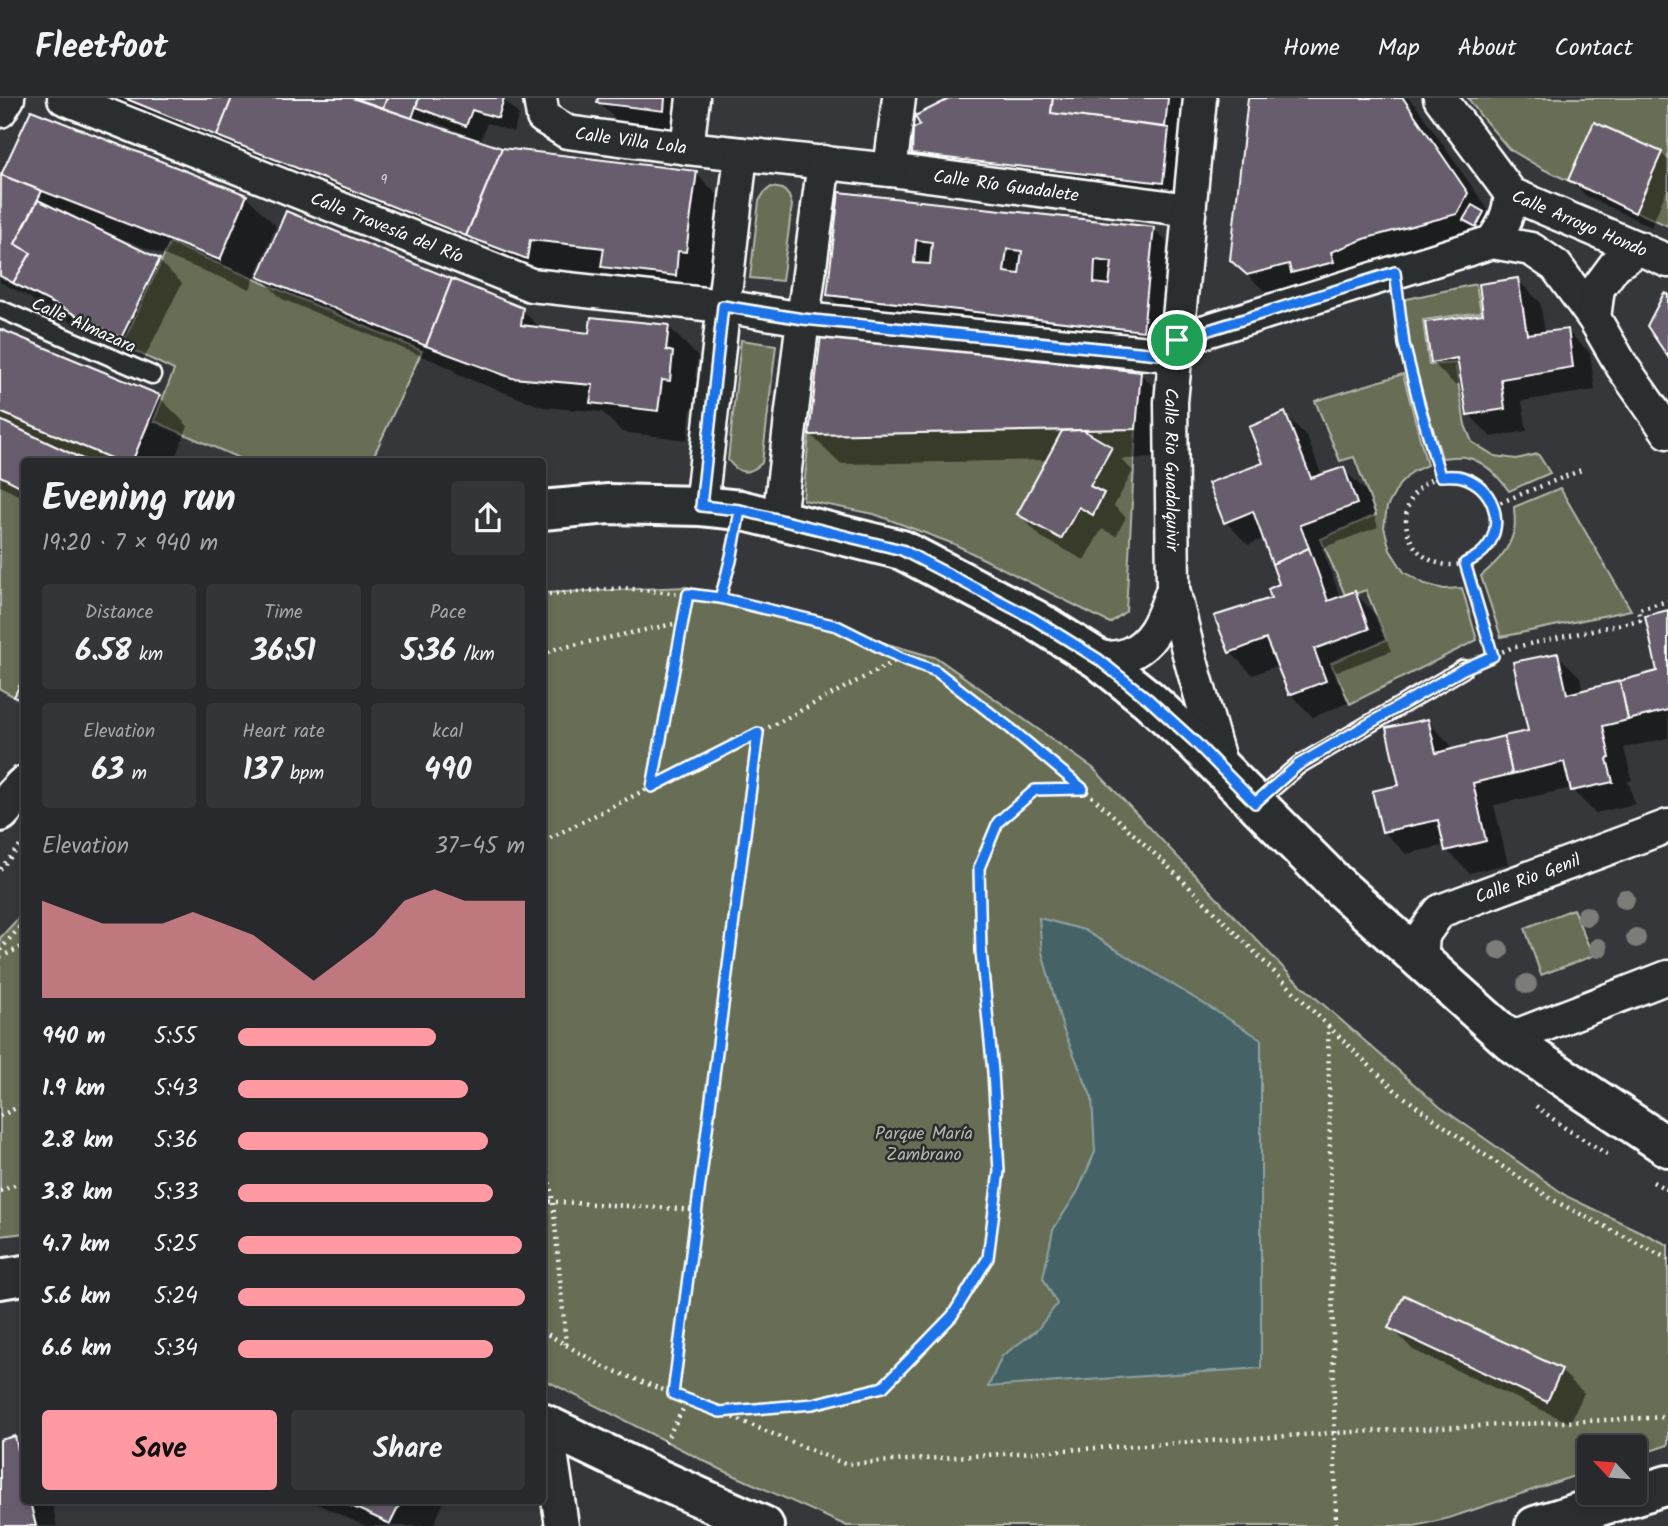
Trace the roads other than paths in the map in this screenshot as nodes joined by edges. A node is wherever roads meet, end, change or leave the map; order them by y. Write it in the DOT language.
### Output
graph roads {
  1 [pos="8,98"];
  2 [pos="64,98"];
  3 [pos="540,98"];
  4 [pos="693,98"];
  5 [pos="899,98"];
  6 [pos="1200,98"];
  7 [pos="1440,98"];
  8 [pos="0,111"];
  9 [pos="687,148"];
  10 [pos="741,154"];
  11 [pos="824,162"];
  12 [pos="890,170"];
  13 [pos="1511,194"];
  14 [pos="1189,210"];
  15 [pos="1492,242"];
  16 [pos="1640,248"];
  17 [pos="1668,261"];
  18 [pos="723,306"];
  19 [pos="0,309"];
  20 [pos="1594,318"];
  21 [pos="803,319"];
  22 [pos="1177,340"];
  23 [pos="152,375"];
  24 [pos="1668,432"];
  25 [pos="701,506"];
  26 [pos="546,510"];
  27 [pos="779,519"];
  28 [pos="1173,589"];
  29 [pos="1098,659"];
  30 [pos="1463,669"];
  31 [pos="1222,770"];
  32 [pos="21,789"];
  33 [pos="1255,803"];
  34 [pos="0,812"];
  35 [pos="1668,826"];
  36 [pos="1421,962"];
  37 [pos="1668,977"];
  38 [pos="1508,1039"];
  39 [pos="1668,1147"];
  40 [pos="21,1276"];
  41 [pos="0,1279"];
  42 [pos="546,1424"];
  43 [pos="546,1430"];
  44 [pos="1668,1485"];
  45 [pos="562,1526"];
  46 [pos="764,1526"];
  47 [pos="1535,1526"];
  1 -- 8 [label="street"];
  2 -- 18 [label="street, Calle Travesía del Río"];
  3 -- 9 [label="street, Calle Villa Lola"];
  4 -- 9 [label="street"];
  5 -- 12 [label="street"];
  6 -- 14 [label="street, Calle Rio Guadalquivir"];
  7 -- 13 [label="street, Calle Arroyo Hondo"];
  9 -- 10 [label="street, Calle Villa Lola"];
  10 -- 11 [label="street, Calle Villa Lola"];
  10 -- 18 [label="street"];
  11 -- 12 [label="street, Calle Río Guadalete"];
  11 -- 21 [label="street"];
  12 -- 14 [label="street, Calle Río Guadalete"];
  13 -- 15 [label="street"];
  13 -- 16 [label="street, Calle Arroyo Hondo"];
  14 -- 22 [label="street, Calle Rio Guadalquivir"];
  15 -- 20 [label="street"];
  15 -- 22 [label="street, Calle Travesía del Río"];
  16 -- 17 [label="street"];
  16 -- 20 [label="street, Calle Arroyo Hondo"];
  18 -- 21 [label="street, Calle Travesía del Río"];
  18 -- 25 [label="street"];
  19 -- 23 [label="lane, Calle Almazara"];
  20 -- 24 [label="street"];
  21 -- 22 [label="street, Calle Travesía del Río"];
  21 -- 27 [label="street"];
  22 -- 28 [label="street, Calle Rio Guadalquivir"];
  25 -- 26 [label="street"];
  25 -- 27 [label="street"];
  27 -- 29 [label="street"];
  28 -- 29 [label="street"];
  28 -- 31 [label="street"];
  29 -- 31 [label="street"];
  30 -- 33 [label="lane"];
  31 -- 33 [label="street"];
  32 -- 34 [label="street"];
  33 -- 36 [label="street"];
  35 -- 36 [label="street, Calle Rio Genil"];
  36 -- 38 [label="street"];
  37 -- 38 [label="street"];
  38 -- 39 [label="street"];
  40 -- 41 [label="street"];
  42 -- 46 [label="street"];
  43 -- 45 [label="street"];
  44 -- 47 [label="street"];
}
